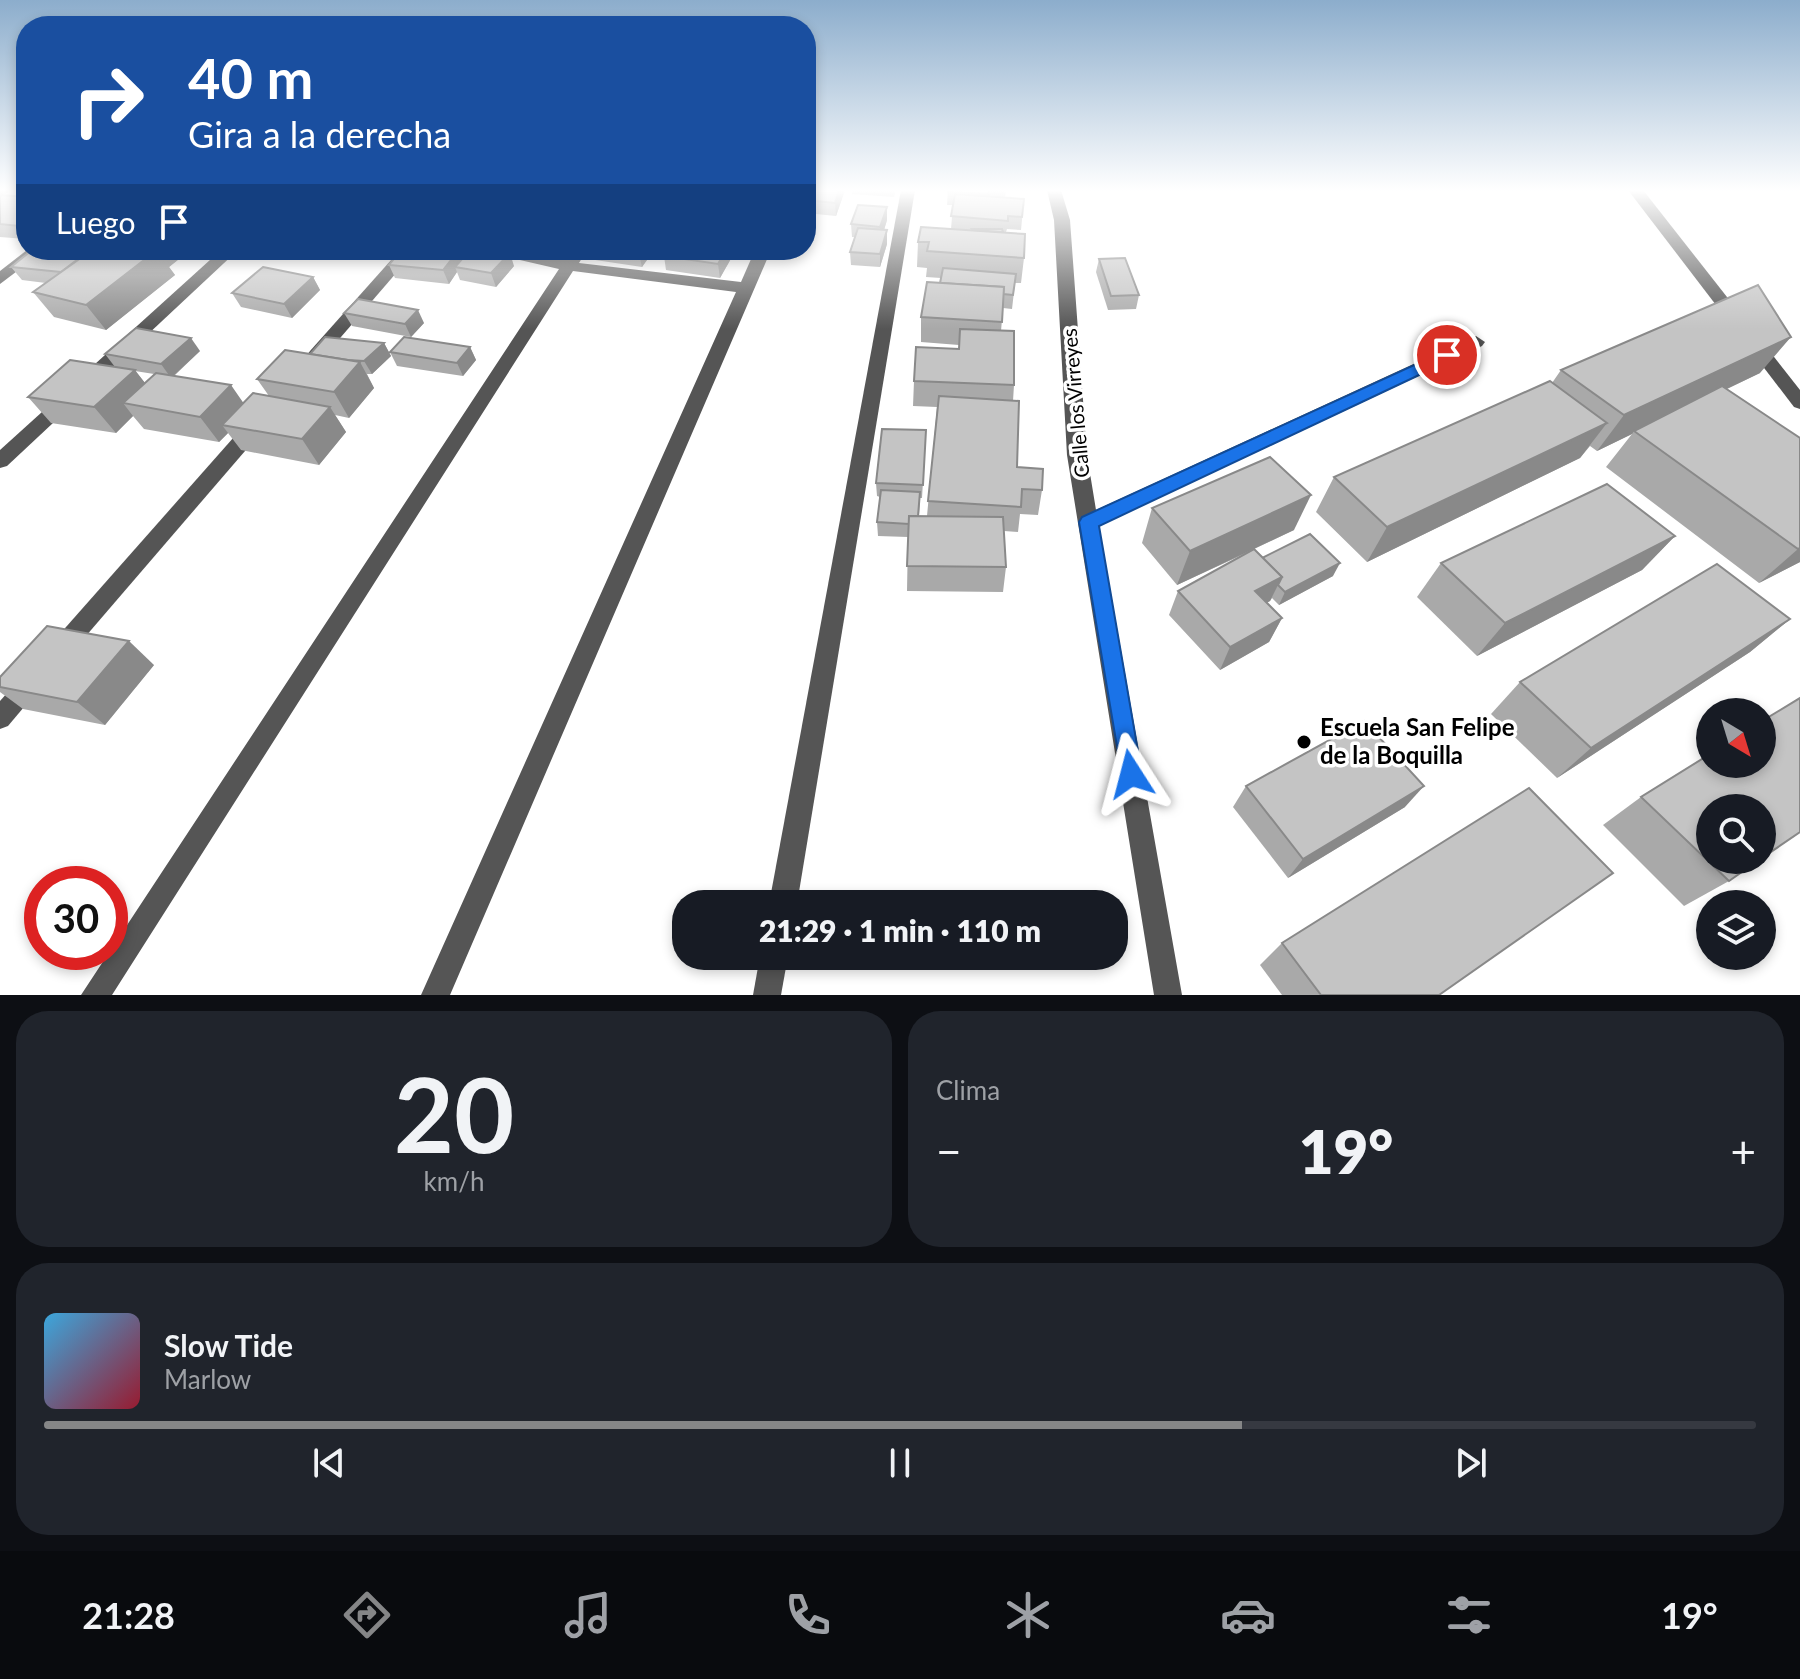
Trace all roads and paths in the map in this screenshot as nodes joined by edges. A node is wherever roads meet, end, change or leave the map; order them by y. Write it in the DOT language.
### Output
graph roads {
  1 [pos="900,236"];
  2 [pos="1063,236"];
  3 [pos="1671,236"];
  4 [pos="24,260"];
  5 [pos="219,260"];
  6 [pos="399,260"];
  7 [pos="572,260"];
  8 [pos="585,260"];
  9 [pos="759,260"];
  10 [pos="0,279"];
  11 [pos="747,288"];
  12 [pos="1476,342"];
  13 [pos="304,370"];
  14 [pos="1800,403"];
  15 [pos="272,406"];
  16 [pos="0,461"];
  17 [pos="1089,522"];
  18 [pos="0,718"];
  19 [pos="785,890"];
  20 [pos="771,970"];
  21 [pos="95,995"];
  22 [pos="435,995"];
  23 [pos="767,995"];
  24 [pos="1168,995"];
  1 -- 19 [label="street"];
  2 -- 17 [label="street, Calle los Virreyes"];
  3 -- 14 [label="street"];
  4 -- 10 [label="street"];
  5 -- 16 [label="street"];
  6 -- 13 [label="street"];
  7 -- 21 [label="street"];
  8 -- 11 [label="street"];
  9 -- 11 [label="street"];
  11 -- 22 [label="street"];
  12 -- 17 [label="street"];
  15 -- 18 [label="street"];
  17 -- 24 [label="street, Calle los Virreyes"];
  20 -- 23 [label="street"];
}
